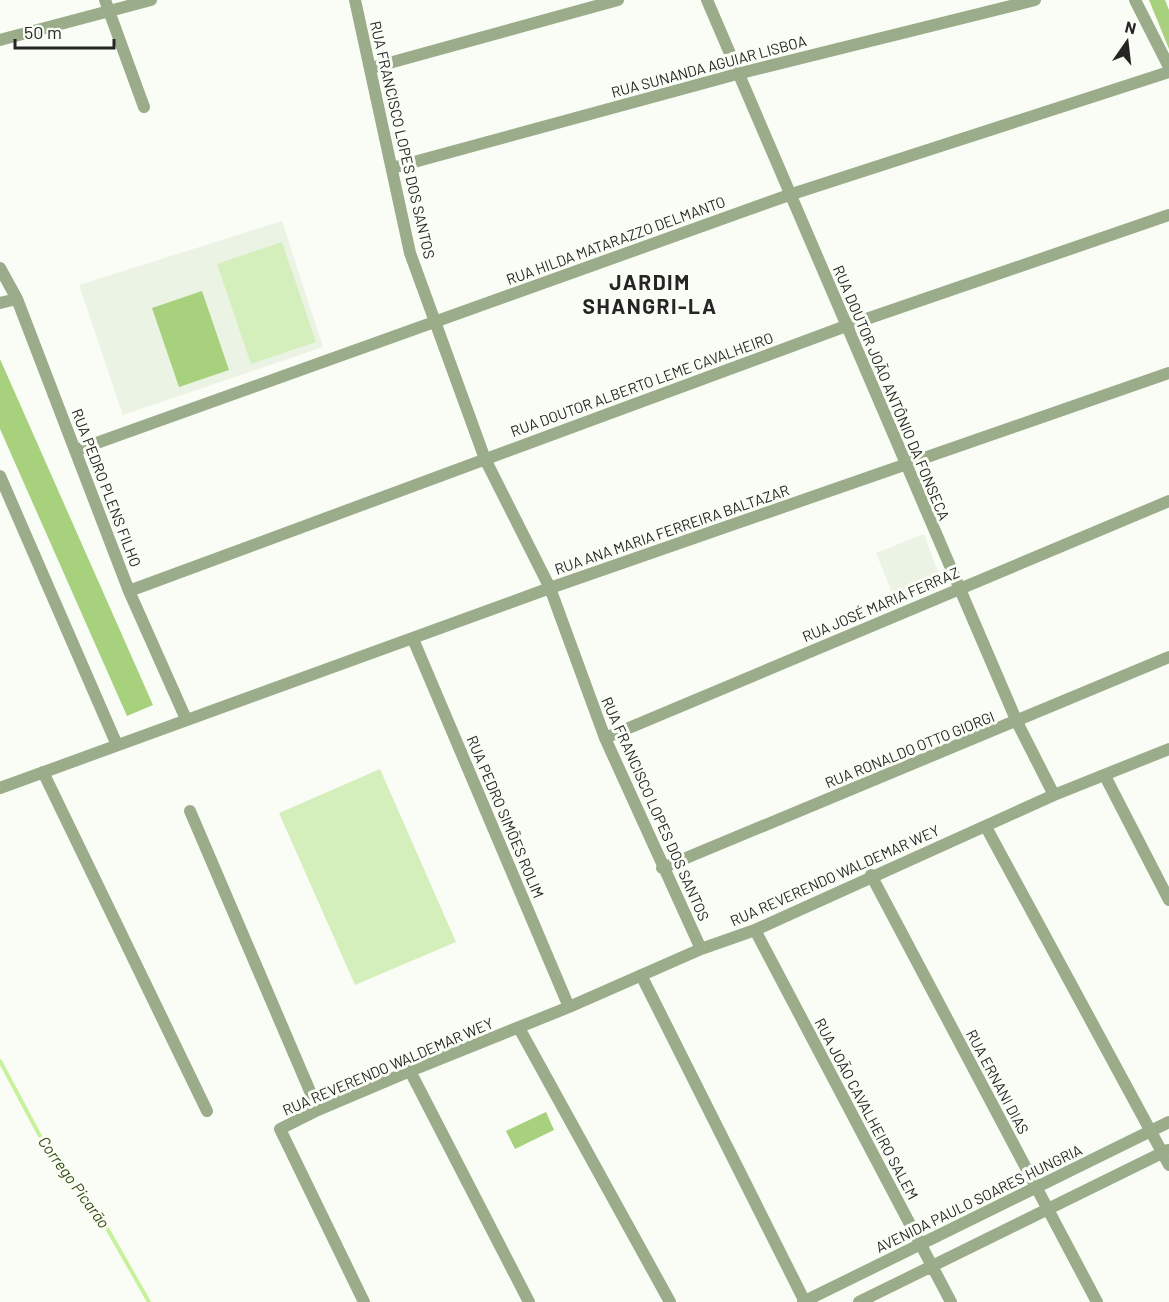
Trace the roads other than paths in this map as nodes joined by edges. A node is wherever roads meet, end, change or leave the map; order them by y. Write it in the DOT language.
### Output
graph roads {
  1 [pos="151,0"];
  2 [pos="355,0"];
  3 [pos="566,0"];
  4 [pos="618,0"];
  5 [pos="707,0"];
  6 [pos="1035,0"];
  7 [pos="1135,0"];
  8 [pos="106,6"];
  9 [pos="573,11"];
  10 [pos="0,40"];
  11 [pos="1169,67"];
  12 [pos="371,68"];
  13 [pos="1169,72"];
  14 [pos="737,74"];
  15 [pos="144,107"];
  16 [pos="392,168"];
  17 [pos="789,195"];
  18 [pos="1169,215"];
  19 [pos="0,268"];
  20 [pos="17,299"];
  21 [pos="0,303"];
  22 [pos="435,321"];
  23 [pos="846,326"];
  24 [pos="1169,373"];
  25 [pos="77,450"];
  26 [pos="485,459"];
  27 [pos="905,464"];
  28 [pos="0,476"];
  29 [pos="1169,501"];
  30 [pos="550,588"];
  31 [pos="959,588"];
  32 [pos="129,591"];
  33 [pos="413,639"];
  34 [pos="1169,657"];
  35 [pos="186,719"];
  36 [pos="1017,722"];
  37 [pos="605,738"];
  38 [pos="117,745"];
  39 [pos="1169,749"];
  40 [pos="43,772"];
  41 [pos="1105,776"];
  42 [pos="0,788"];
  43 [pos="1054,795"];
  44 [pos="190,811"];
  45 [pos="986,827"];
  46 [pos="662,868"];
  47 [pos="871,875"];
  48 [pos="1169,900"];
  49 [pos="755,930"];
  50 [pos="701,949"];
  51 [pos="641,975"];
  52 [pos="569,1007"];
  53 [pos="519,1028"];
  54 [pos="410,1071"];
  55 [pos="318,1110"];
  56 [pos="207,1111"];
  57 [pos="1169,1122"];
  58 [pos="1151,1131"];
  59 [pos="1166,1151"];
  60 [pos="1169,1165"];
  61 [pos="1036,1187"];
  62 [pos="1048,1209"];
  63 [pos="921,1244"];
  64 [pos="932,1266"];
  65 [pos="364,1302"];
  66 [pos="529,1302"];
  67 [pos="670,1302"];
  68 [pos="804,1302"];
  69 [pos="859,1302"];
  70 [pos="951,1302"];
  71 [pos="1097,1302"];
  1 -- 8 [label="street"];
  2 -- 12 [label="street, RUA FRANCISCO LOPES DOS SANTOS"];
  3 -- 9 [label="street"];
  4 -- 9 [label="street"];
  5 -- 14 [label="street, RUA DOUTOR JOÃO ANTÔNIO DA FONSECA"];
  6 -- 14 [label="street, RUA SUNANDA AGUIAR LISBOA"];
  7 -- 11 [label="street"];
  8 -- 10 [label="street"];
  8 -- 15 [label="street"];
  9 -- 12 [label="street"];
  12 -- 16 [label="street, RUA FRANCISCO LOPES DOS SANTOS"];
  13 -- 17 [label="street, RUA HILDA MATARAZZO DELMANTO"];
  14 -- 16 [label="street, RUA SUNANDA AGUIAR LISBOA"];
  14 -- 17 [label="street, RUA DOUTOR JOÃO ANTÔNIO DA FONSECA"];
  16 -- 22 [label="street, RUA FRANCISCO LOPES DOS SANTOS"];
  17 -- 22 [label="street, RUA HILDA MATARAZZO DELMANTO"];
  17 -- 23 [label="street, RUA DOUTOR JOÃO ANTÔNIO DA FONSECA"];
  18 -- 23 [label="street, RUA DOUTOR ALBERTO LEME CAVALHEIRO"];
  19 -- 20 [label="street, RUA PEDRO PLENS FILHO"];
  20 -- 21 [label="street"];
  20 -- 25 [label="street, RUA PEDRO PLENS FILHO"];
  22 -- 25 [label="street, RUA HILDA MATARAZZO DELMANTO"];
  22 -- 26 [label="street, RUA FRANCISCO LOPES DOS SANTOS"];
  23 -- 26 [label="street, RUA DOUTOR ALBERTO LEME CAVALHEIRO"];
  23 -- 27 [label="street, RUA DOUTOR JOÃO ANTÔNIO DA FONSECA"];
  24 -- 27 [label="street, RUA ANA MARIA FERREIRA BALTAZAR"];
  25 -- 32 [label="street, RUA PEDRO PLENS FILHO"];
  26 -- 30 [label="street, RUA FRANCISCO LOPES DOS SANTOS"];
  26 -- 32 [label="street, RUA DOUTOR ALBERTO LEME CAVALHEIRO"];
  27 -- 30 [label="street, RUA ANA MARIA FERREIRA BALTAZAR"];
  27 -- 31 [label="street, RUA DOUTOR JOÃO ANTÔNIO DA FONSECA"];
  28 -- 38 [label="street"];
  29 -- 31 [label="street, RUA JOSÉ MARIA FERRAZ"];
  30 -- 33 [label="street, RUA ANA MARIA FERREIRA BALTAZAR"];
  30 -- 37 [label="street, RUA FRANCISCO LOPES DOS SANTOS"];
  31 -- 36 [label="street, RUA DOUTOR JOÃO ANTÔNIO DA FONSECA"];
  31 -- 37 [label="street, RUA JOSÉ MARIA FERRAZ"];
  32 -- 35 [label="street, RUA PEDRO PLENS FILHO"];
  33 -- 35 [label="street, RUA ANA MARIA FERREIRA BALTAZAR"];
  33 -- 52 [label="street, RUA PEDRO SIMÕES ROLIM"];
  34 -- 36 [label="street, RUA RONALDO OTTO GIORGI"];
  35 -- 38 [label="street, RUA ANA MARIA FERREIRA BALTAZAR"];
  36 -- 43 [label="street, RUA DOUTOR JOÃO ANTÔNIO DA FONSECA"];
  36 -- 46 [label="street, RUA RONALDO OTTO GIORGI"];
  37 -- 46 [label="street, RUA FRANCISCO LOPES DOS SANTOS"];
  38 -- 40 [label="street, RUA ANA MARIA FERREIRA BALTAZAR"];
  39 -- 41 [label="street, RUA REVERENDO WALDEMAR WEY"];
  40 -- 42 [label="street, RUA ANA MARIA FERREIRA BALTAZAR"];
  40 -- 56 [label="street"];
  41 -- 43 [label="street, RUA REVERENDO WALDEMAR WEY"];
  41 -- 48 [label="street"];
  43 -- 45 [label="street, RUA REVERENDO WALDEMAR WEY"];
  44 -- 55 [label="street"];
  45 -- 47 [label="street, RUA REVERENDO WALDEMAR WEY"];
  45 -- 58 [label="street"];
  46 -- 50 [label="street, RUA FRANCISCO LOPES DOS SANTOS"];
  47 -- 49 [label="street, RUA REVERENDO WALDEMAR WEY"];
  47 -- 61 [label="street, RUA ERNANI DIAS"];
  49 -- 50 [label="street, RUA REVERENDO WALDEMAR WEY"];
  49 -- 63 [label="street, RUA JOÃO CAVALHEIRO SALEM"];
  50 -- 51 [label="street, RUA REVERENDO WALDEMAR WEY"];
  51 -- 52 [label="street, RUA REVERENDO WALDEMAR WEY"];
  51 -- 68 [label="street"];
  52 -- 53 [label="street, RUA REVERENDO WALDEMAR WEY"];
  53 -- 54 [label="street, RUA REVERENDO WALDEMAR WEY"];
  53 -- 67 [label="street"];
  54 -- 55 [label="street, RUA REVERENDO WALDEMAR WEY"];
  54 -- 66 [label="street"];
  55 -- 65 [label="street, RUA REVERENDO WALDEMAR WEY"];
  57 -- 58 [label="street, AVENIDA PAULO SOARES HUNGRIA"];
  58 -- 59 [label="street"];
  58 -- 61 [label="street, AVENIDA PAULO SOARES HUNGRIA"];
  59 -- 60 [label="street"];
  59 -- 62 [label="street"];
  61 -- 62 [label="street, RUA ERNANI DIAS"];
  61 -- 63 [label="street, AVENIDA PAULO SOARES HUNGRIA"];
  62 -- 64 [label="street"];
  62 -- 71 [label="street, RUA ERNANI DIAS"];
  63 -- 64 [label="street, RUA JOÃO CAVALHEIRO SALEM"];
  63 -- 68 [label="street, AVENIDA PAULO SOARES HUNGRIA"];
  64 -- 69 [label="street"];
  64 -- 70 [label="street, RUA JOÃO CAVALHEIRO SALEM"];
}
